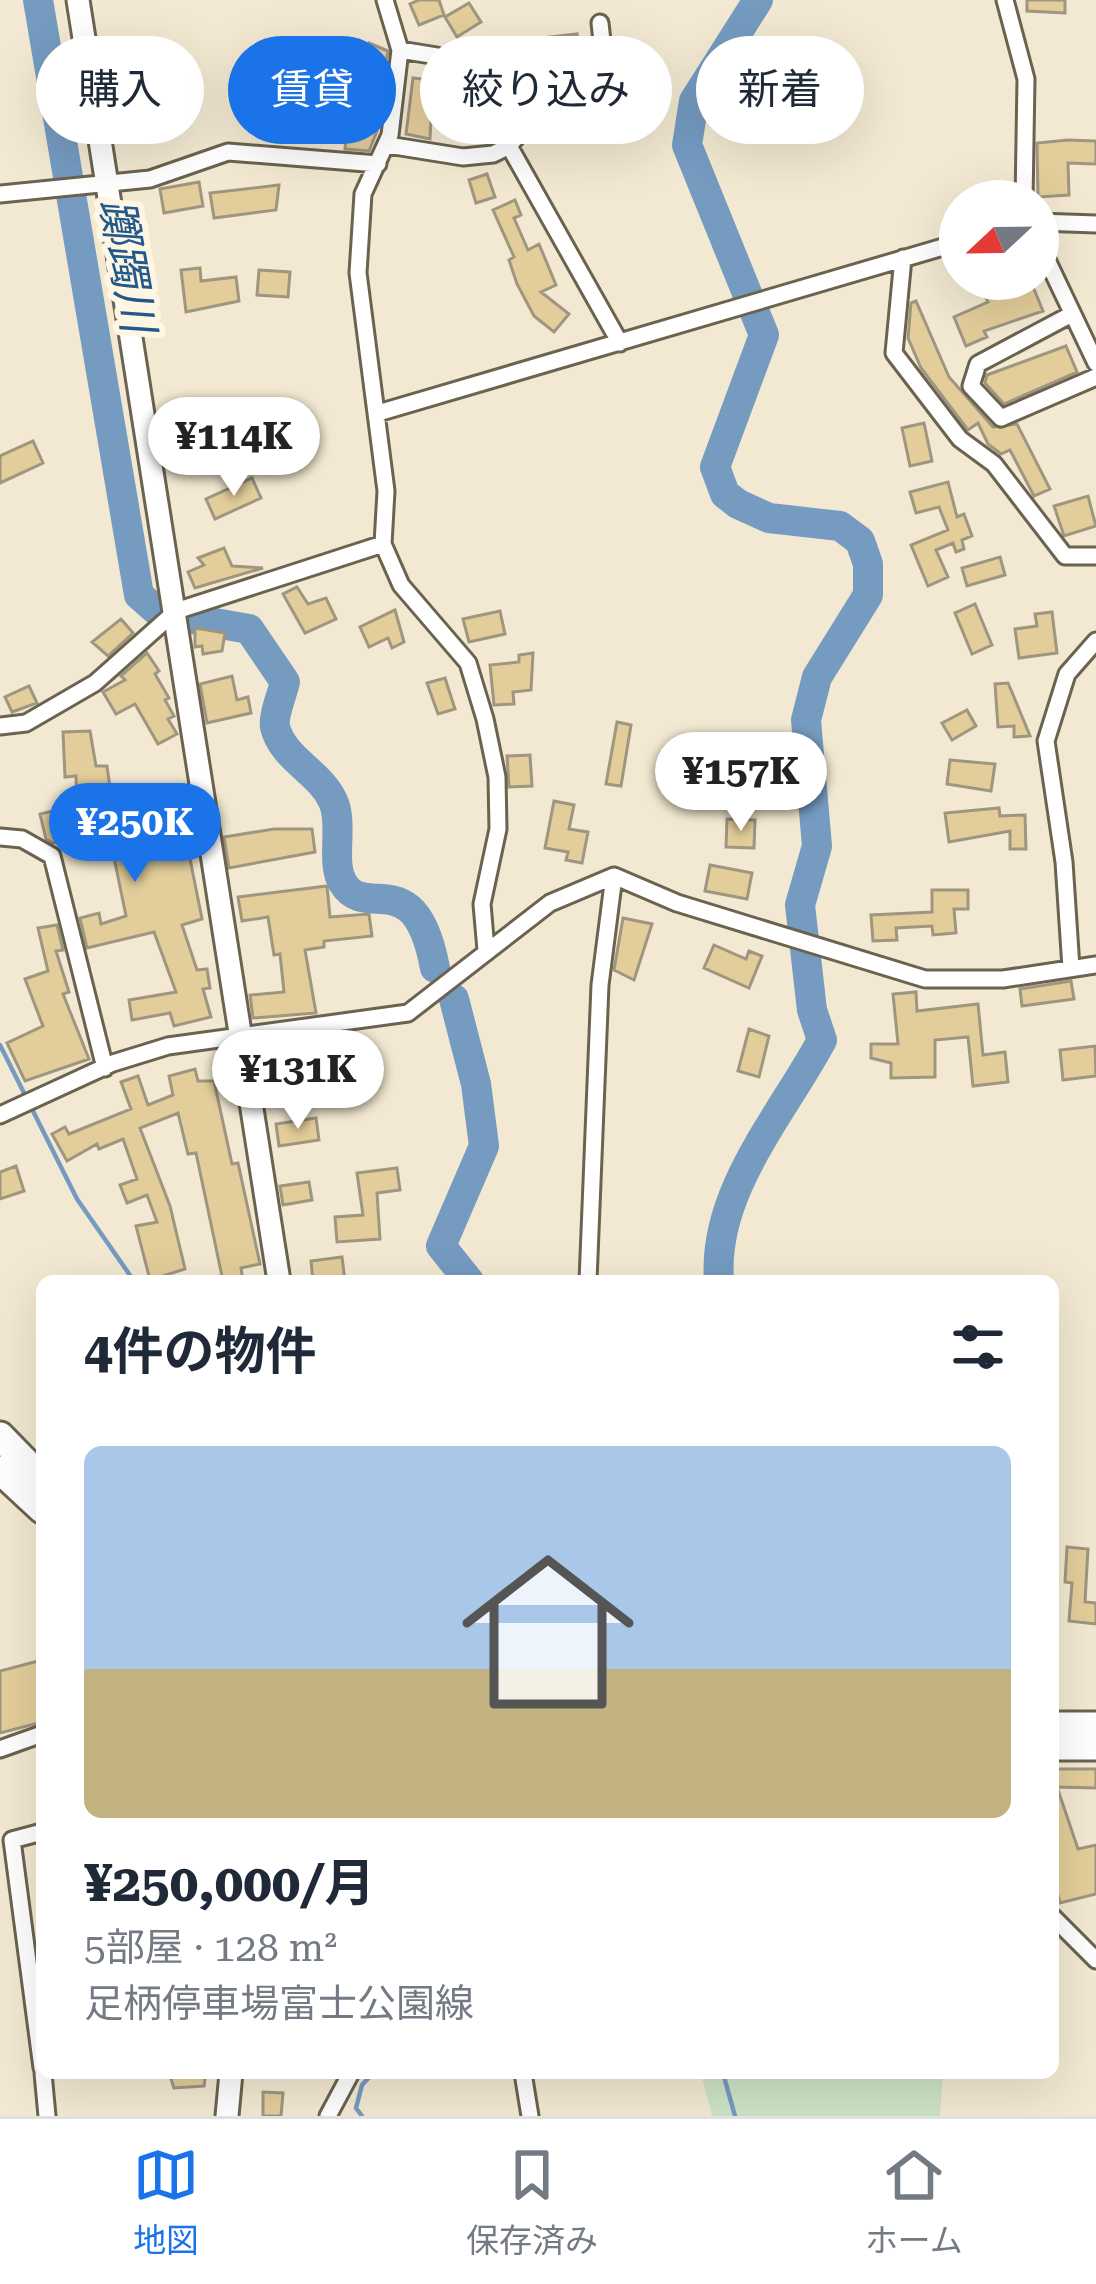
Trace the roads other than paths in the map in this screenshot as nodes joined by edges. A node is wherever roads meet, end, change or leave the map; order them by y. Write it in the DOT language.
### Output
graph roads {
  1 [pos="77,0"];
  2 [pos="385,0"];
  3 [pos="1005,0"];
  4 [pos="600,23"];
  5 [pos="400,50"];
  6 [pos="420,53"];
  7 [pos="388,145"];
  8 [pos="509,146"];
  9 [pos="378,164"];
  10 [pos="1024,180"];
  11 [pos="100,182"];
  12 [pos="0,194"];
  13 [pos="1059,223"];
  14 [pos="1096,224"];
  15 [pos="939,248"];
  16 [pos="903,258"];
  17 [pos="1059,286"];
  18 [pos="1072,314"];
  19 [pos="620,343"];
  20 [pos="1096,363"];
  21 [pos="1096,377"];
  22 [pos="378,413"];
  23 [pos="383,544"];
  24 [pos="1096,556"];
  25 [pos="176,611"];
  26 [pos="1096,640"];
  27 [pos="0,726"];
  28 [pos="0,837"];
  29 [pos="614,876"];
  30 [pos="486,950"];
  31 [pos="1096,965"];
  32 [pos="1071,968"];
  33 [pos="241,1034"];
  34 [pos="105,1068"];
  35 [pos="0,1115"];
  36 [pos="278,1275"];
  37 [pos="588,1275"];
  38 [pos="0,1436"];
  39 [pos="0,1470"];
  40 [pos="36,1473"];
  41 [pos="36,1503"];
  42 [pos="1059,1726"];
  43 [pos="1096,1726"];
  44 [pos="36,1736"];
  45 [pos="1059,1746"];
  46 [pos="1096,1746"];
  47 [pos="0,1748"];
  48 [pos="36,1834"];
  49 [pos="1059,1923"];
  50 [pos="1096,1960"];
  51 [pos="36,2024"];
  52 [pos="43,2079"];
  53 [pos="231,2079"];
  54 [pos="348,2079"];
  55 [pos="524,2079"];
  56 [pos="47,2116"];
  57 [pos="227,2116"];
  58 [pos="328,2116"];
  59 [pos="530,2116"];
  1 -- 11 [label="main road"];
  2 -- 5 [label="street"];
  3 -- 10 [label="street"];
  4 -- 8 [label="street"];
  5 -- 6 [label="street"];
  5 -- 7 [label="street"];
  7 -- 8 [label="street"];
  7 -- 9 [label="street"];
  8 -- 19 [label="street"];
  9 -- 11 [label="street"];
  9 -- 22 [label="street"];
  11 -- 12 [label="street"];
  11 -- 25 [label="main road"];
  13 -- 14 [label="street"];
  15 -- 16 [label="street"];
  16 -- 19 [label="street"];
  16 -- 24 [label="street"];
  17 -- 18 [label="street"];
  18 -- 20 [label="street"];
  18 -- 21 [label="street"];
  19 -- 22 [label="street"];
  22 -- 23 [label="street"];
  23 -- 25 [label="street"];
  23 -- 30 [label="street"];
  25 -- 27 [label="street"];
  25 -- 33 [label="main road"];
  26 -- 32 [label="street"];
  28 -- 34 [label="street"];
  29 -- 30 [label="street"];
  29 -- 32 [label="street"];
  29 -- 37 [label="street"];
  30 -- 33 [label="street"];
  31 -- 32 [label="street"];
  33 -- 34 [label="street"];
  33 -- 36 [label="main road"];
  34 -- 35 [label="street"];
  38 -- 40 [label="highway"];
  39 -- 41 [label="highway"];
  42 -- 43 [label="highway"];
  44 -- 47 [label="street"];
  45 -- 46 [label="highway"];
  48 -- 51 [label="street"];
  49 -- 50 [label="street"];
  52 -- 56 [label="street"];
  53 -- 57 [label="main road"];
  54 -- 58 [label="street"];
  55 -- 59 [label="street"];
}
